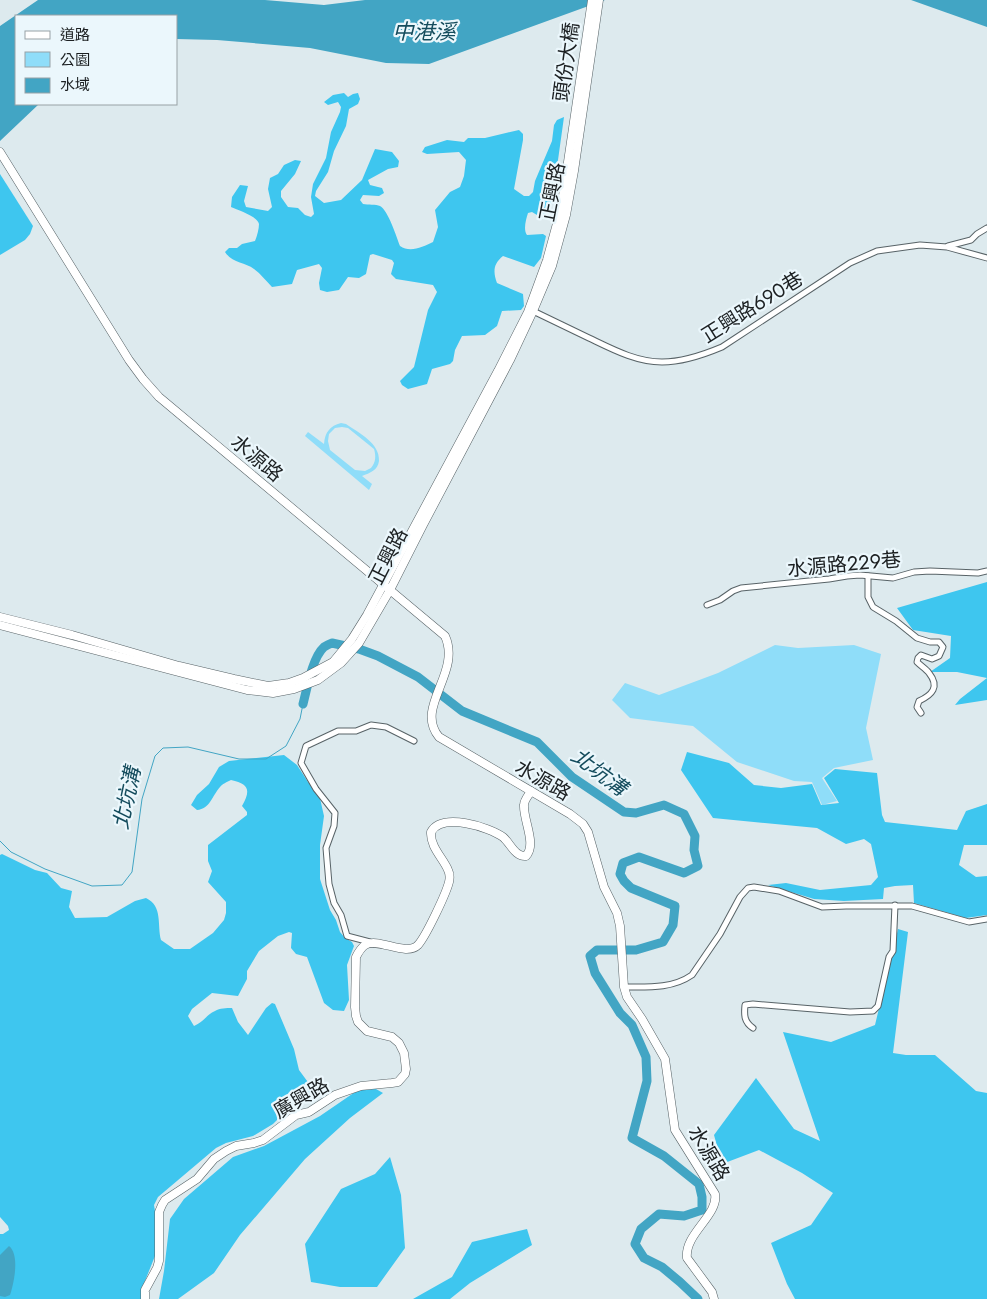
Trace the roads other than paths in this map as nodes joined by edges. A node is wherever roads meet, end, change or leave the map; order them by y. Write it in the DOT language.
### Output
graph roads {
  1 [pos="592,0"];
  2 [pos="599,0"];
  3 [pos="577,127"];
  4 [pos="0,152"];
  5 [pos="987,228"];
  6 [pos="947,246"];
  7 [pos="987,258"];
  8 [pos="533,311"];
  9 [pos="987,571"];
  10 [pos="868,576"];
  11 [pos="386,588"];
  12 [pos="707,605"];
  13 [pos="0,617"];
  14 [pos="0,625"];
  15 [pos="347,652"];
  16 [pos="921,713"];
  17 [pos="414,741"];
  18 [pos="532,791"];
  19 [pos="895,905"];
  20 [pos="987,919"];
  21 [pos="373,943"];
  22 [pos="624,987"];
  23 [pos="753,1028"];
  24 [pos="145,1299"];
  25 [pos="714,1299"];
  1 -- 3 [label="street, 頭份大橋"];
  2 -- 3 [label="street, 頭份大橋"];
  3 -- 8 [label="street, 正興路"];
  3 -- 11 [label="street, 正興路"];
  4 -- 11 [label="street, 水源路"];
  5 -- 6 [label="street"];
  6 -- 7 [label="street, 正興路690巷"];
  6 -- 8 [label="street, 正興路690巷"];
  8 -- 11 [label="street, 正興路"];
  9 -- 10 [label="street, 水源路229巷"];
  10 -- 12 [label="street, 水源路229巷"];
  10 -- 16 [label="street"];
  11 -- 15 [label="street, 正興路"];
  11 -- 18 [label="street, 水源路"];
  13 -- 15 [label="street, 正興路"];
  14 -- 15 [label="street, 正興路"];
  17 -- 21 [label="street"];
  18 -- 21 [label="street"];
  18 -- 22 [label="street, 水源路"];
  19 -- 20 [label="street"];
  19 -- 22 [label="street"];
  19 -- 23 [label="street"];
  21 -- 24 [label="street, 廣興路"];
  22 -- 25 [label="street, 水源路"];
}
